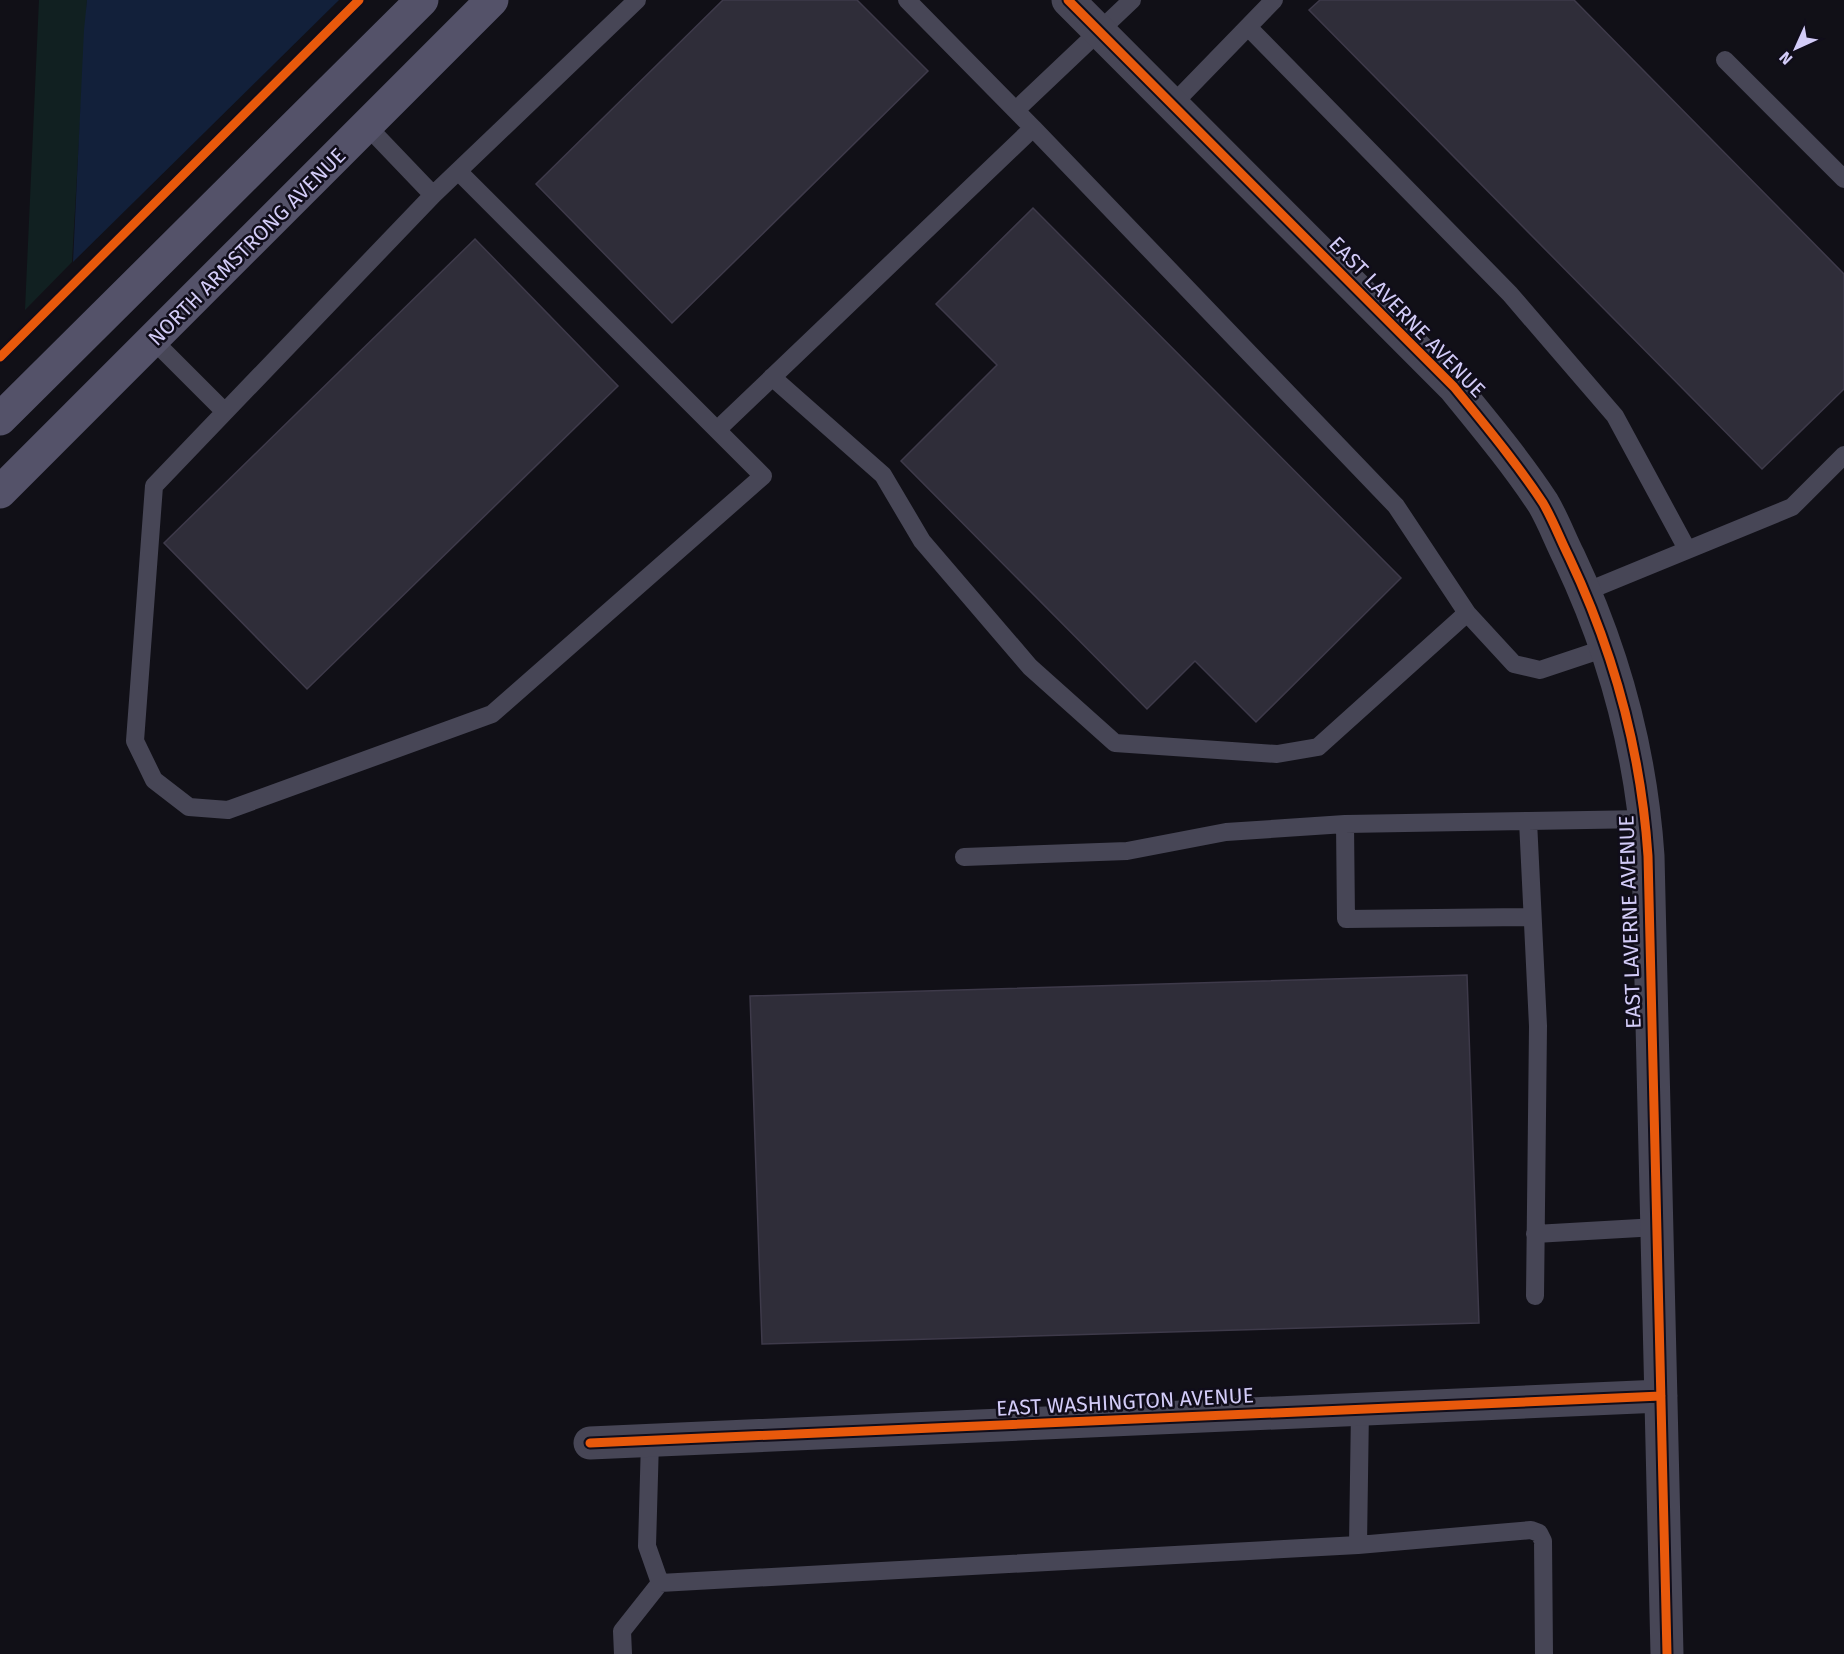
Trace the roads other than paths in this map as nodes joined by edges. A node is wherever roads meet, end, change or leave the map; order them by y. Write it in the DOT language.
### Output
graph roads {
  1 [pos="422,0"];
  2 [pos="492,0"];
  3 [pos="637,0"];
  4 [pos="907,0"];
  5 [pos="1068,0"];
  6 [pos="1132,0"];
  7 [pos="1274,0"];
  8 [pos="1248,27"];
  9 [pos="1100,32"];
  10 [pos="1725,60"];
  11 [pos="1173,104"];
  12 [pos="1016,110"];
  13 [pos="367,126"];
  14 [pos="1033,128"];
  15 [pos="458,171"];
  16 [pos="1842,174"];
  17 [pos="433,195"];
  18 [pos="154,340"];
  19 [pos="772,377"];
  20 [pos="225,412"];
  21 [pos="0,419"];
  22 [pos="717,430"];
  23 [pos="1844,455"];
  24 [pos="0,492"];
  25 [pos="1687,549"];
  26 [pos="1585,592"];
  27 [pos="1467,613"];
  28 [pos="1606,648"];
  29 [pos="1646,819"];
  30 [pos="1528,821"];
  31 [pos="1345,824"];
  32 [pos="964,856"];
  33 [pos="1532,917"];
  34 [pos="1657,1227"];
  35 [pos="1535,1234"];
  36 [pos="1535,1296"];
  37 [pos="1661,1396"];
  38 [pos="1360,1409"];
  39 [pos="650,1440"];
  40 [pos="590,1443"];
  41 [pos="1358,1545"];
  42 [pos="660,1583"];
  43 [pos="623,1654"];
  44 [pos="1544,1654"];
  45 [pos="1667,1654"];
  1 -- 21 [label="street"];
  2 -- 13 [label="street, NORTH ARMSTRONG AVENUE"];
  3 -- 15 [label="lane"];
  4 -- 12 [label="lane"];
  5 -- 9 [label="street, EAST LAVERNE AVENUE"];
  6 -- 9 [label="lane"];
  7 -- 8 [label="lane"];
  8 -- 11 [label="lane"];
  8 -- 25 [label="lane"];
  9 -- 11 [label="street, EAST LAVERNE AVENUE"];
  9 -- 12 [label="lane"];
  10 -- 16 [label="lane"];
  11 -- 26 [label="street, EAST LAVERNE AVENUE"];
  12 -- 14 [label="lane"];
  13 -- 17 [label="lane"];
  13 -- 18 [label="street, NORTH ARMSTRONG AVENUE"];
  14 -- 19 [label="lane"];
  14 -- 27 [label="lane"];
  15 -- 17 [label="lane"];
  15 -- 22 [label="lane"];
  17 -- 20 [label="lane"];
  18 -- 20 [label="lane"];
  18 -- 24 [label="street, NORTH ARMSTRONG AVENUE"];
  19 -- 22 [label="lane"];
  19 -- 27 [label="lane"];
  20 -- 22 [label="lane"];
  23 -- 25 [label="lane"];
  25 -- 26 [label="lane"];
  26 -- 28 [label="street, EAST LAVERNE AVENUE"];
  27 -- 28 [label="lane"];
  28 -- 29 [label="street, EAST LAVERNE AVENUE"];
  29 -- 30 [label="lane"];
  29 -- 34 [label="street, EAST LAVERNE AVENUE"];
  30 -- 31 [label="lane"];
  30 -- 33 [label="lane"];
  31 -- 32 [label="lane"];
  31 -- 33 [label="lane"];
  33 -- 35 [label="lane"];
  34 -- 35 [label="lane"];
  34 -- 37 [label="street, EAST LAVERNE AVENUE"];
  35 -- 36 [label="lane"];
  37 -- 38 [label="street, EAST WASHINGTON AVENUE"];
  37 -- 45 [label="street, EAST LAVERNE AVENUE"];
  38 -- 39 [label="street, EAST WASHINGTON AVENUE"];
  38 -- 41 [label="lane"];
  39 -- 40 [label="street, EAST WASHINGTON AVENUE"];
  39 -- 42 [label="lane"];
  41 -- 42 [label="lane"];
  41 -- 44 [label="lane"];
  42 -- 43 [label="lane"];
}
